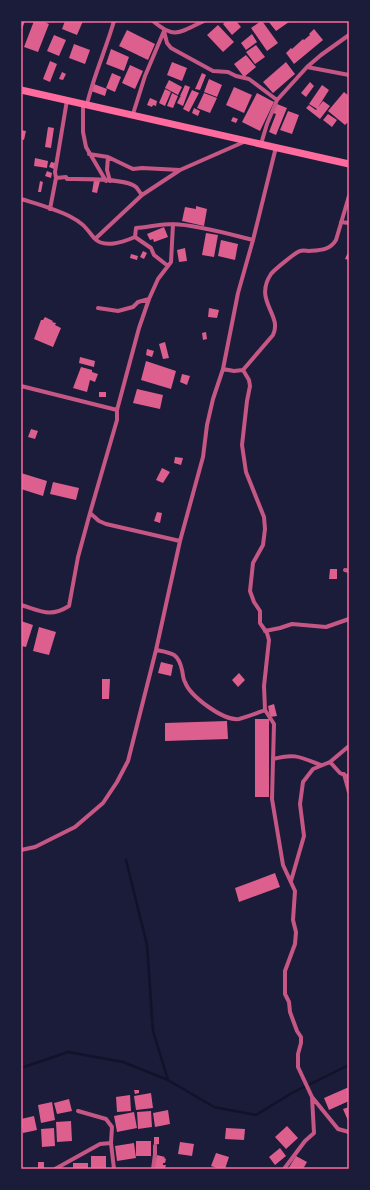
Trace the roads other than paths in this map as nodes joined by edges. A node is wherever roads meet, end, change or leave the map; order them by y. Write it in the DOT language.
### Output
graph roads {
  1 [pos="114,21"];
  2 [pos="152,21"];
  3 [pos="204,21"];
  4 [pos="164,31"];
  5 [pos="349,35"];
  6 [pos="307,66"];
  7 [pos="349,75"];
  8 [pos="21,90"];
  9 [pos="68,100"];
  10 [pos="277,100"];
  11 [pos="85,103"];
  12 [pos="133,114"];
  13 [pos="248,140"];
  14 [pos="261,144"];
  15 [pos="276,147"];
  16 [pos="90,154"];
  17 [pos="108,157"];
  18 [pos="349,164"];
  19 [pos="180,170"];
  20 [pos="56,178"];
  21 [pos="108,181"];
  22 [pos="142,195"];
  23 [pos="349,196"];
  24 [pos="21,199"];
  25 [pos="50,209"];
  26 [pos="341,222"];
  27 [pos="349,223"];
  28 [pos="173,224"];
  29 [pos="135,237"];
  30 [pos="95,239"];
  31 [pos="253,240"];
  32 [pos="168,266"];
  33 [pos="149,299"];
  34 [pos="98,308"];
  35 [pos="223,369"];
  36 [pos="243,370"];
  37 [pos="21,386"];
  38 [pos="117,410"];
  39 [pos="90,513"];
  40 [pos="180,541"];
  41 [pos="21,605"];
  42 [pos="349,618"];
  43 [pos="266,631"];
  44 [pos="156,650"];
  45 [pos="265,710"];
  46 [pos="349,746"];
  47 [pos="273,759"];
  48 [pos="330,762"];
  49 [pos="321,765"];
  50 [pos="344,774"];
  51 [pos="349,777"];
  52 [pos="349,792"];
  53 [pos="21,850"];
  54 [pos="290,881"];
  55 [pos="312,1097"];
  56 [pos="78,1110"];
  57 [pos="349,1132"];
  58 [pos="111,1143"];
  59 [pos="155,1146"];
  60 [pos="55,1169"];
  61 [pos="114,1169"];
  62 [pos="153,1169"];
  63 [pos="284,1169"];
  1 -- 11 [label="street"];
  2 -- 4 [label="street"];
  3 -- 4 [label="street"];
  4 -- 10 [label="street"];
  4 -- 12 [label="street"];
  5 -- 6 [label="street"];
  6 -- 7 [label="street"];
  6 -- 10 [label="street"];
  8 -- 9 [label="main road"];
  9 -- 11 [label="main road"];
  9 -- 20 [label="street"];
  10 -- 14 [label="street"];
  11 -- 12 [label="main road"];
  11 -- 16 [label="street"];
  12 -- 13 [label="main road"];
  13 -- 14 [label="main road"];
  13 -- 19 [label="street"];
  14 -- 15 [label="main road"];
  15 -- 18 [label="main road"];
  15 -- 31 [label="street"];
  16 -- 17 [label="street"];
  16 -- 21 [label="street"];
  17 -- 19 [label="street"];
  17 -- 21 [label="street"];
  19 -- 22 [label="street"];
  20 -- 21 [label="street"];
  20 -- 25 [label="street"];
  21 -- 22 [label="street"];
  22 -- 30 [label="street"];
  23 -- 26 [label="street"];
  24 -- 25 [label="street"];
  25 -- 30 [label="street"];
  26 -- 27 [label="street"];
  26 -- 36 [label="street"];
  28 -- 29 [label="street"];
  28 -- 31 [label="street"];
  28 -- 32 [label="street"];
  29 -- 30 [label="street"];
  29 -- 32 [label="street"];
  31 -- 35 [label="street"];
  32 -- 33 [label="street"];
  33 -- 34 [label="street"];
  33 -- 38 [label="street"];
  35 -- 36 [label="street"];
  35 -- 40 [label="street"];
  36 -- 43 [label="street"];
  37 -- 38 [label="street"];
  38 -- 39 [label="street"];
  39 -- 40 [label="street"];
  39 -- 41 [label="street"];
  40 -- 44 [label="street"];
  42 -- 43 [label="street"];
  43 -- 45 [label="street"];
  44 -- 45 [label="street"];
  44 -- 53 [label="street"];
  45 -- 47 [label="street"];
  46 -- 48 [label="street"];
  47 -- 49 [label="street"];
  47 -- 54 [label="street"];
  48 -- 49 [label="street"];
  48 -- 50 [label="street"];
  49 -- 54 [label="street"];
  50 -- 51 [label="street"];
  50 -- 52 [label="street"];
  54 -- 55 [label="street"];
  55 -- 57 [label="street"];
  55 -- 63 [label="street"];
  56 -- 58 [label="street"];
  58 -- 60 [label="street"];
  58 -- 61 [label="street"];
  59 -- 62 [label="street"];
}
